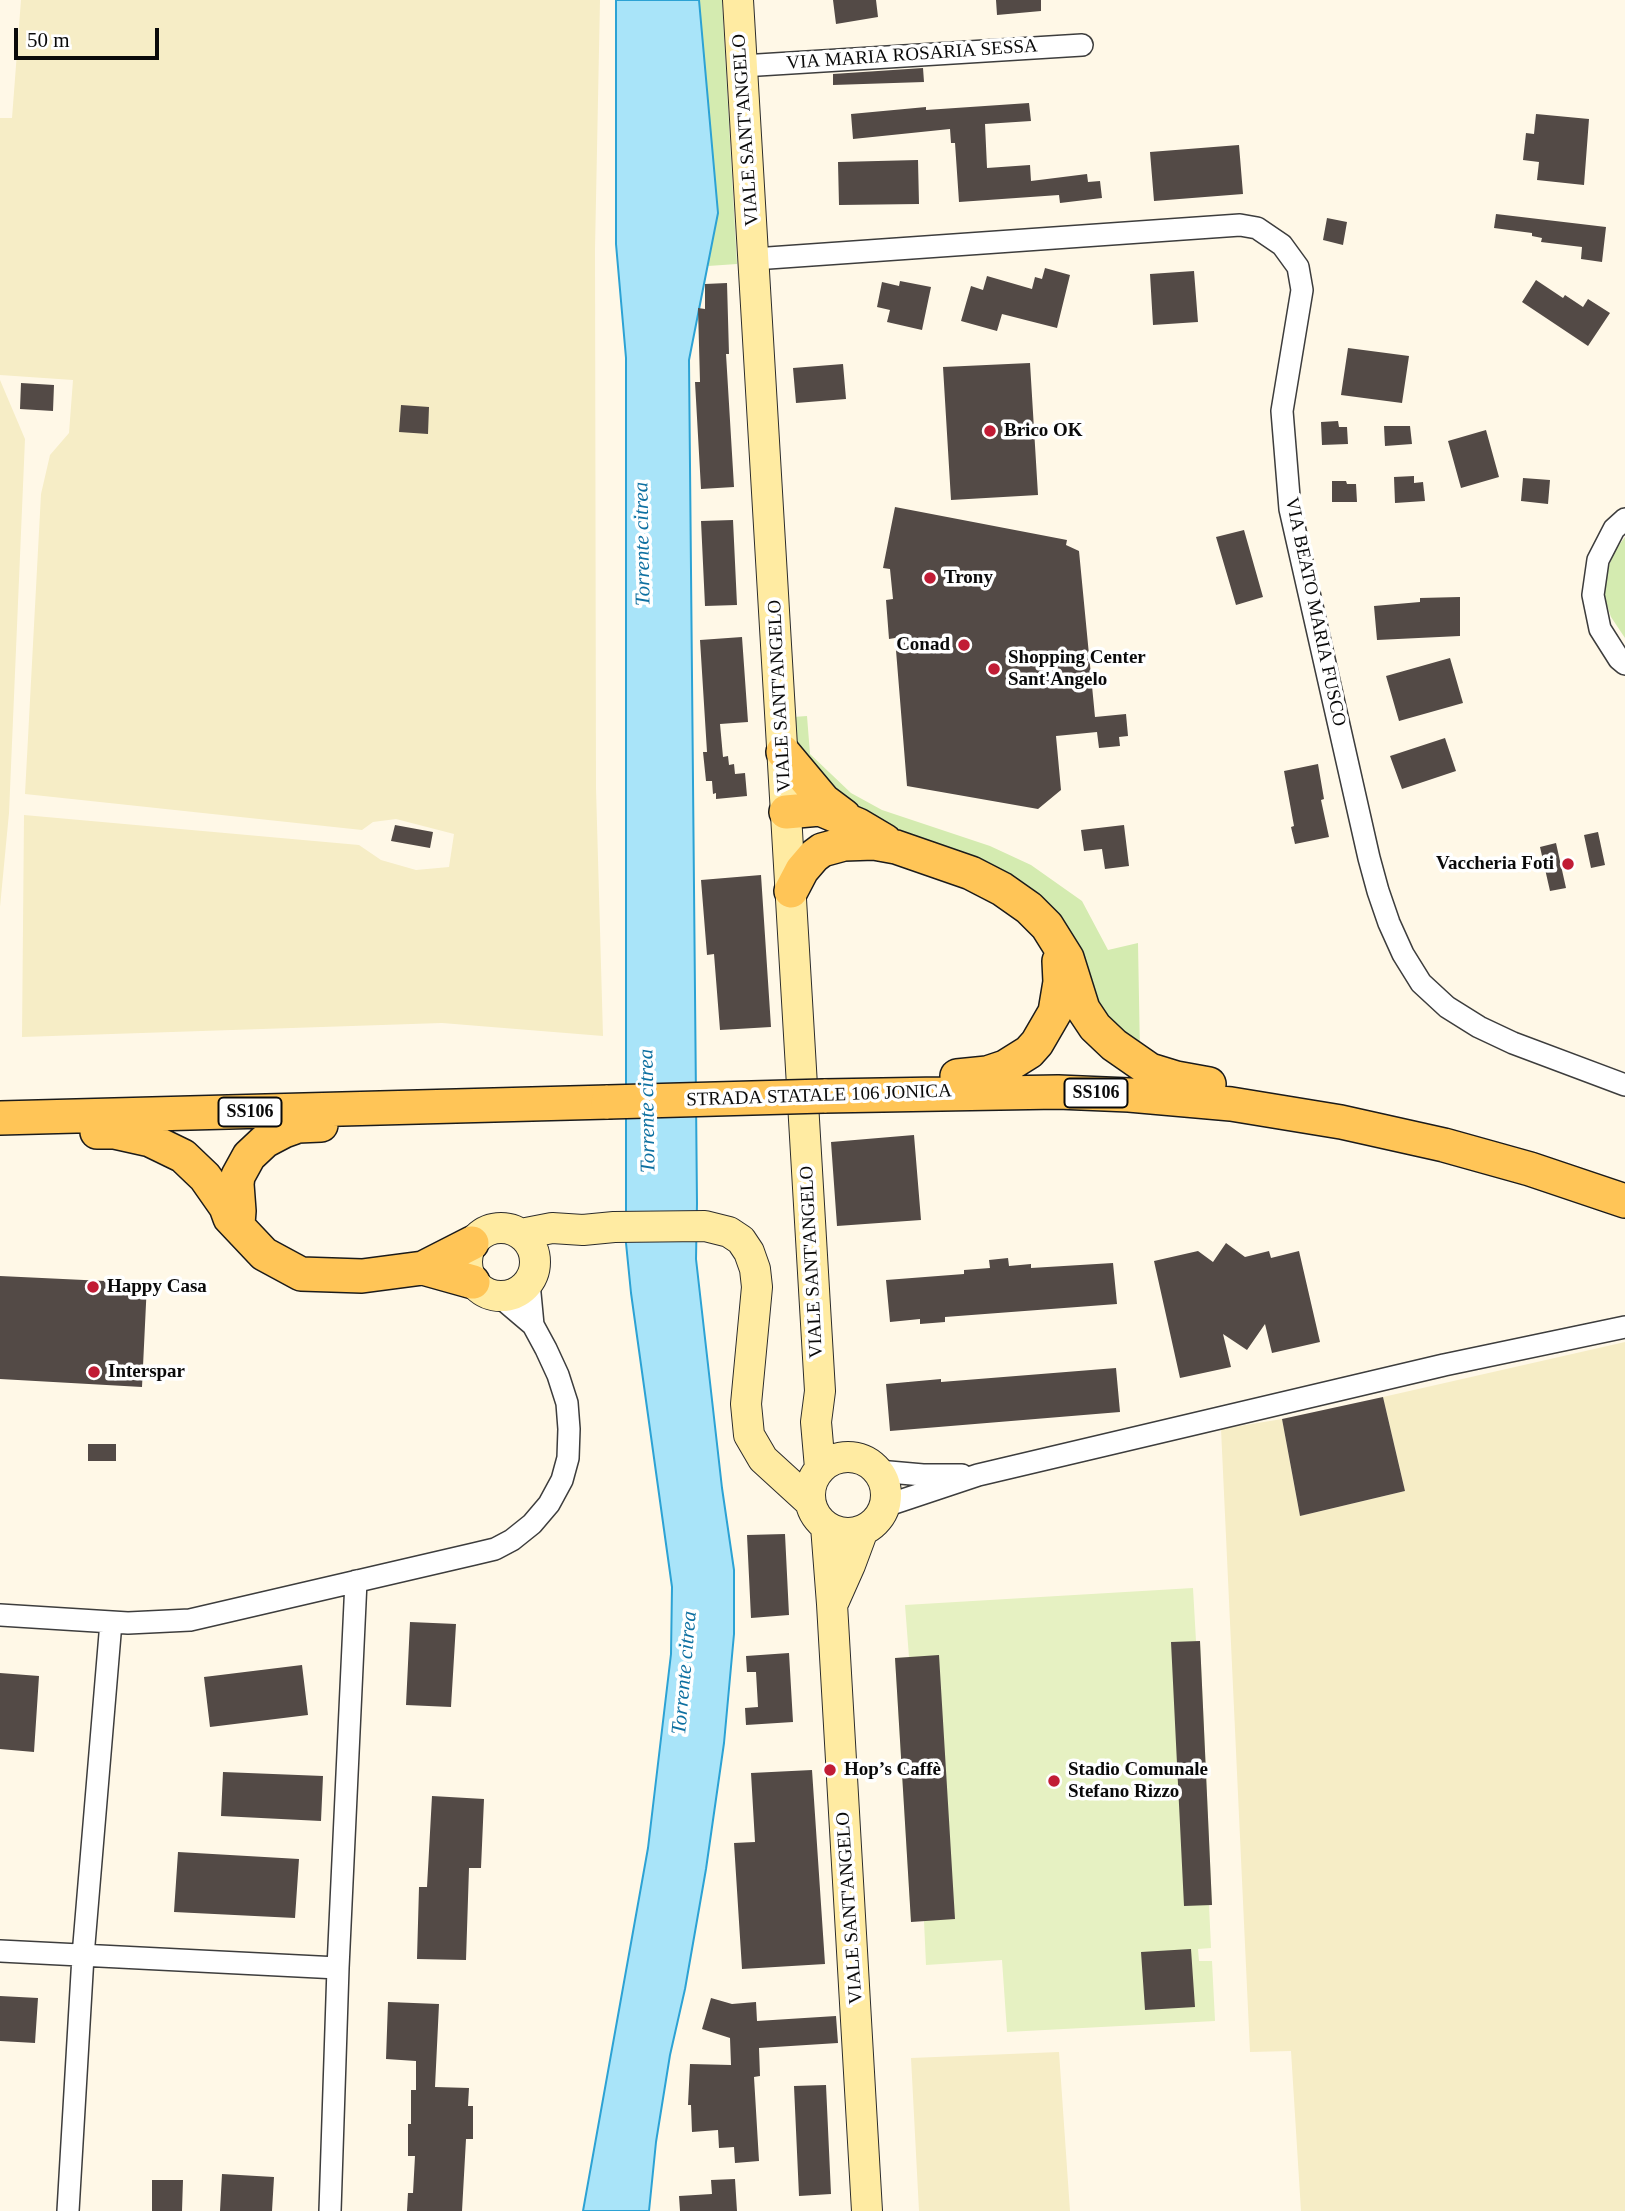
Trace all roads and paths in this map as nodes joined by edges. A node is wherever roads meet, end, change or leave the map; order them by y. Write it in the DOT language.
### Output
graph roads {
  1 [pos="738,0"];
  2 [pos="1082,45"];
  3 [pos="742,66"];
  4 [pos="754,259"];
  5 [pos="1625,519"];
  6 [pos="1625,664"];
  7 [pos="783,752"];
  8 [pos="787,816"];
  9 [pos="856,837"];
  10 [pos="791,891"];
  11 [pos="1060,948"];
  12 [pos="1625,1084"];
  13 [pos="836,1095"];
  14 [pos="499,1105"];
  15 [pos="0,1118"];
  16 [pos="1341,1122"];
  17 [pos="0,1134"];
  18 [pos="1625,1201"];
  19 [pos="238,1224"];
  20 [pos="583,1230"];
  21 [pos="521,1234"];
  22 [pos="472,1243"];
  23 [pos="423,1268"];
  24 [pos="532,1275"];
  25 [pos="486,1289"];
  26 [pos="533,1325"];
  27 [pos="1625,1327"];
  28 [pos="820,1391"];
  29 [pos="763,1459"];
  30 [pos="865,1464"];
  31 [pos="819,1470"];
  32 [pos="978,1475"];
  33 [pos="885,1506"];
  34 [pos="818,1515"];
  35 [pos="863,1530"];
  36 [pos="356,1581"];
  37 [pos="832,1604"];
  38 [pos="0,1615"];
  39 [pos="111,1622"];
  40 [pos="0,1951"];
  41 [pos="83,1956"];
  42 [pos="338,1968"];
  43 [pos="68,2211"];
  44 [pos="330,2211"];
  45 [pos="867,2211"];
  1 -- 3 [label="main road, VIALE SANT'ANGELO"];
  2 -- 3 [label="street, VIA MARIA ROSARIA SESSA"];
  3 -- 4 [label="main road, VIALE SANT'ANGELO"];
  4 -- 7 [label="main road, VIALE SANT'ANGELO"];
  4 -- 12 [label="street, VIA BEATO MARIA FUSCO"];
  5 -- 6 [label="street"];
  7 -- 8 [label="main road, VIALE SANT'ANGELO"];
  7 -- 9 [label="main road"];
  8 -- 9 [label="main road"];
  8 -- 10 [label="main road, VIALE SANT'ANGELO"];
  9 -- 10 [label="main road"];
  9 -- 11 [label="main road"];
  10 -- 28 [label="main road, VIALE SANT'ANGELO"];
  11 -- 13 [label="main road"];
  11 -- 16 [label="main road"];
  13 -- 14 [label="main road, STRADA STATALE 106 JONICA / SS106, bridge"];
  13 -- 16 [label="main road, STRADA STATALE 106 JONICA / SS106"];
  14 -- 15 [label="main road, STRADA STATALE 106 JONICA / SS106"];
  14 -- 19 [label="main road"];
  16 -- 18 [label="main road, STRADA STATALE 106 JONICA / SS106"];
  17 -- 19 [label="main road"];
  19 -- 23 [label="main road"];
  20 -- 21 [label="main road"];
  20 -- 24 [label="main road"];
  20 -- 29 [label="main road"];
  21 -- 22 [label="main road"];
  21 -- 24 [label="main road"];
  22 -- 23 [label="main road"];
  22 -- 25 [label="main road"];
  23 -- 25 [label="main road"];
  24 -- 25 [label="main road"];
  24 -- 26 [label="street"];
  25 -- 26 [label="street"];
  26 -- 36 [label="street"];
  27 -- 32 [label="street"];
  28 -- 30 [label="main road, VIALE SANT'ANGELO"];
  28 -- 31 [label="main road, VIALE SANT'ANGELO"];
  29 -- 31 [label="main road"];
  29 -- 34 [label="main road"];
  30 -- 31 [label="main road"];
  30 -- 32 [label="street"];
  30 -- 33 [label="main road"];
  31 -- 34 [label="main road"];
  32 -- 33 [label="street"];
  33 -- 35 [label="main road"];
  34 -- 35 [label="main road"];
  34 -- 37 [label="main road, VIALE SANT'ANGELO"];
  35 -- 37 [label="main road, VIALE SANT'ANGELO"];
  36 -- 39 [label="street"];
  36 -- 42 [label="street"];
  37 -- 45 [label="main road, VIALE SANT'ANGELO"];
  38 -- 39 [label="street"];
  39 -- 41 [label="street"];
  40 -- 41 [label="street"];
  41 -- 42 [label="street"];
  41 -- 43 [label="street"];
  42 -- 44 [label="street"];
}
